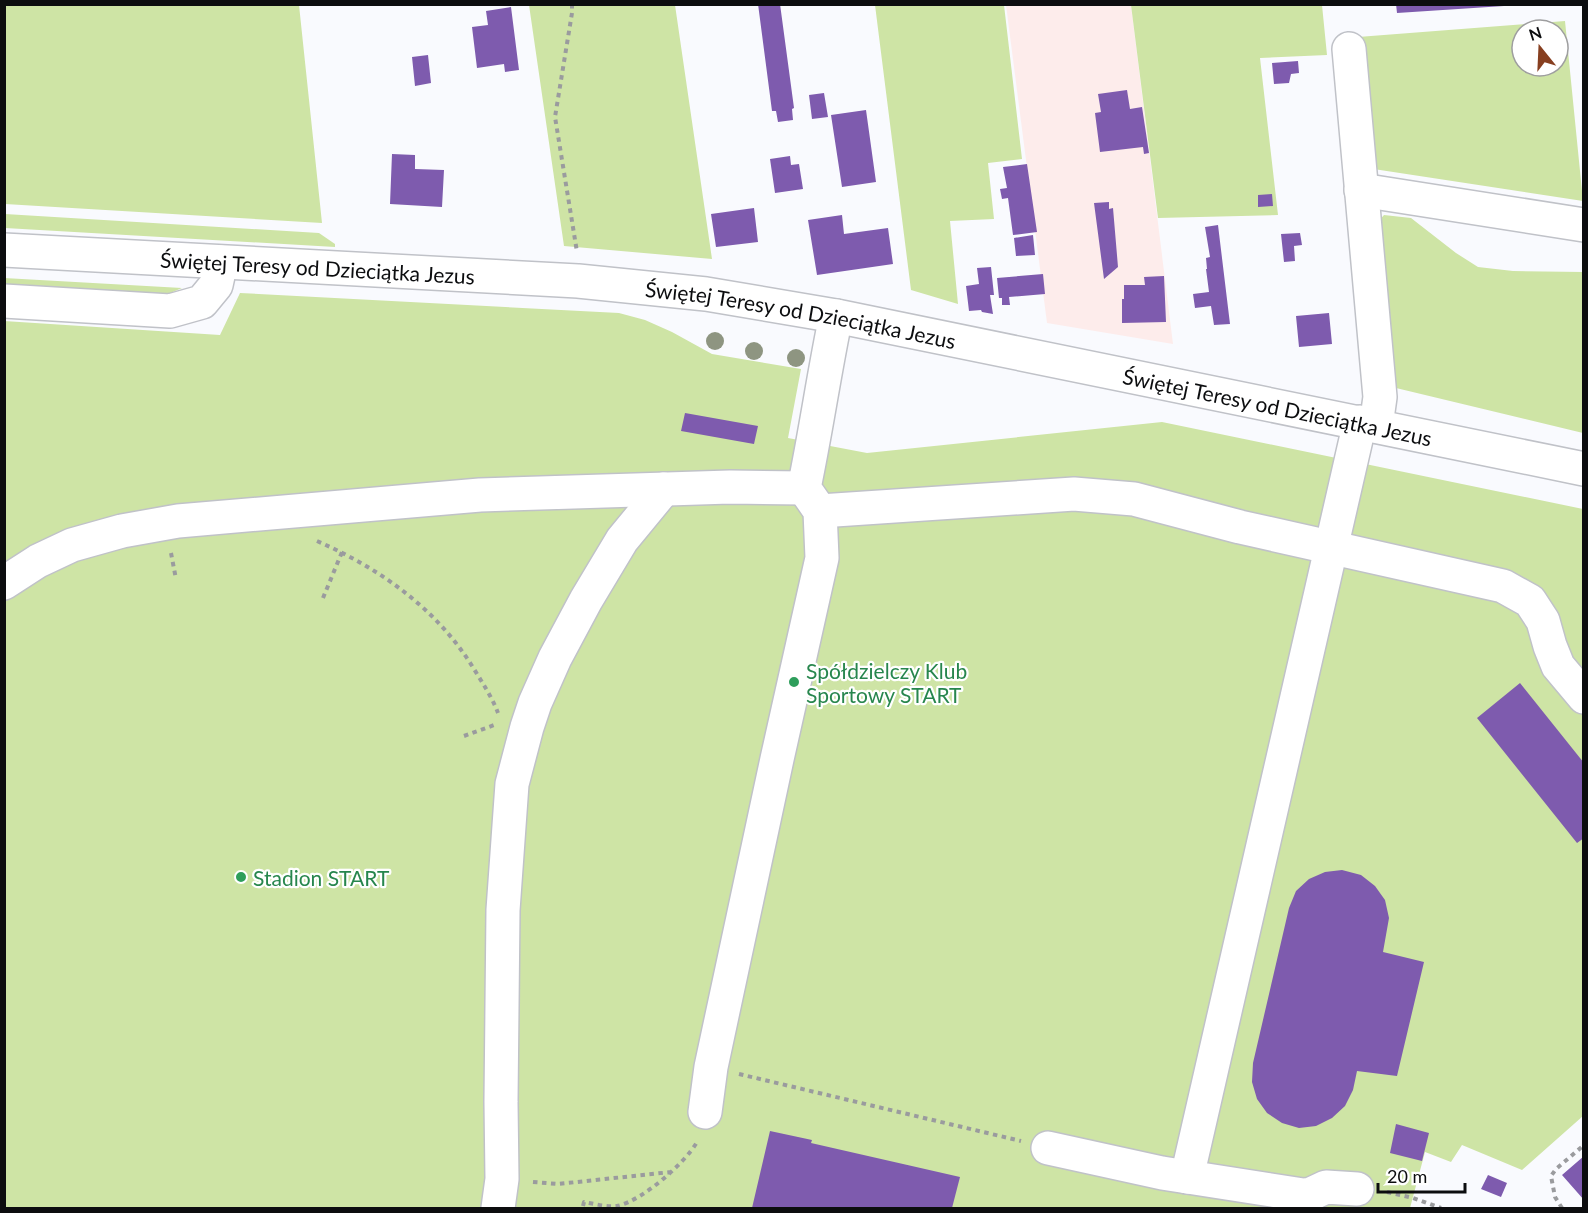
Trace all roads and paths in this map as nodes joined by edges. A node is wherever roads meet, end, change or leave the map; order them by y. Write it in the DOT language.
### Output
graph roads {
  1 [pos="572,4"];
  2 [pos="1349,49"];
  3 [pos="1361,190"];
  4 [pos="1584,225"];
  5 [pos="4,250"];
  6 [pos="221,262"];
  7 [pos="578,281"];
  8 [pos="4,301"];
  9 [pos="836,316"];
  10 [pos="1368,424"];
  11 [pos="1584,469"];
  12 [pos="664,489"];
  13 [pos="812,499"];
  14 [pos="310,539"];
  15 [pos="1332,547"];
  16 [pos="342,552"];
  17 [pos="4,583"];
  18 [pos="323,598"];
  19 [pos="1584,698"];
  20 [pos="501,722"];
  21 [pos="503,729"];
  22 [pos="464,736"];
  23 [pos="711,1067"];
  24 [pos="705,1112"];
  25 [pos="1007,1138"];
  26 [pos="1584,1145"];
  27 [pos="1048,1148"];
  28 [pos="673,1171"];
  29 [pos="1188,1177"];
  30 [pos="1370,1189"];
  31 [pos="500,1194"];
  32 [pos="583,1206"];
  33 [pos="1441,1209"];
  34 [pos="1562,1209"];
  1 -- 7 [label="path"];
  2 -- 3 [label="street"];
  3 -- 4 [label="street"];
  3 -- 10 [label="street"];
  5 -- 6 [label="street, Świętej Teresy od Dzieciątka Jezus"];
  6 -- 7 [label="street, Świętej Teresy od Dzieciątka Jezus"];
  6 -- 8 [label="street"];
  7 -- 9 [label="street, Świętej Teresy od Dzieciątka Jezus"];
  9 -- 10 [label="street, Świętej Teresy od Dzieciątka Jezus"];
  9 -- 13 [label="street"];
  10 -- 11 [label="street, Świętej Teresy od Dzieciątka Jezus"];
  10 -- 15 [label="street"];
  12 -- 13 [label="street"];
  12 -- 17 [label="street"];
  12 -- 31 [label="street"];
  13 -- 15 [label="street"];
  13 -- 23 [label="street"];
  14 -- 16 [label="path"];
  15 -- 19 [label="street"];
  15 -- 29 [label="street"];
  16 -- 18 [label="path"];
  16 -- 20 [label="path"];
  20 -- 21 [label="path"];
  20 -- 22 [label="path"];
  23 -- 24 [label="street"];
  23 -- 25 [label="path"];
  24 -- 28 [label="path"];
  26 -- 34 [label="path"];
  27 -- 29 [label="street"];
  28 -- 31 [label="path"];
  28 -- 32 [label="path"];
  29 -- 30 [label="street"];
  30 -- 33 [label="path"];
}
